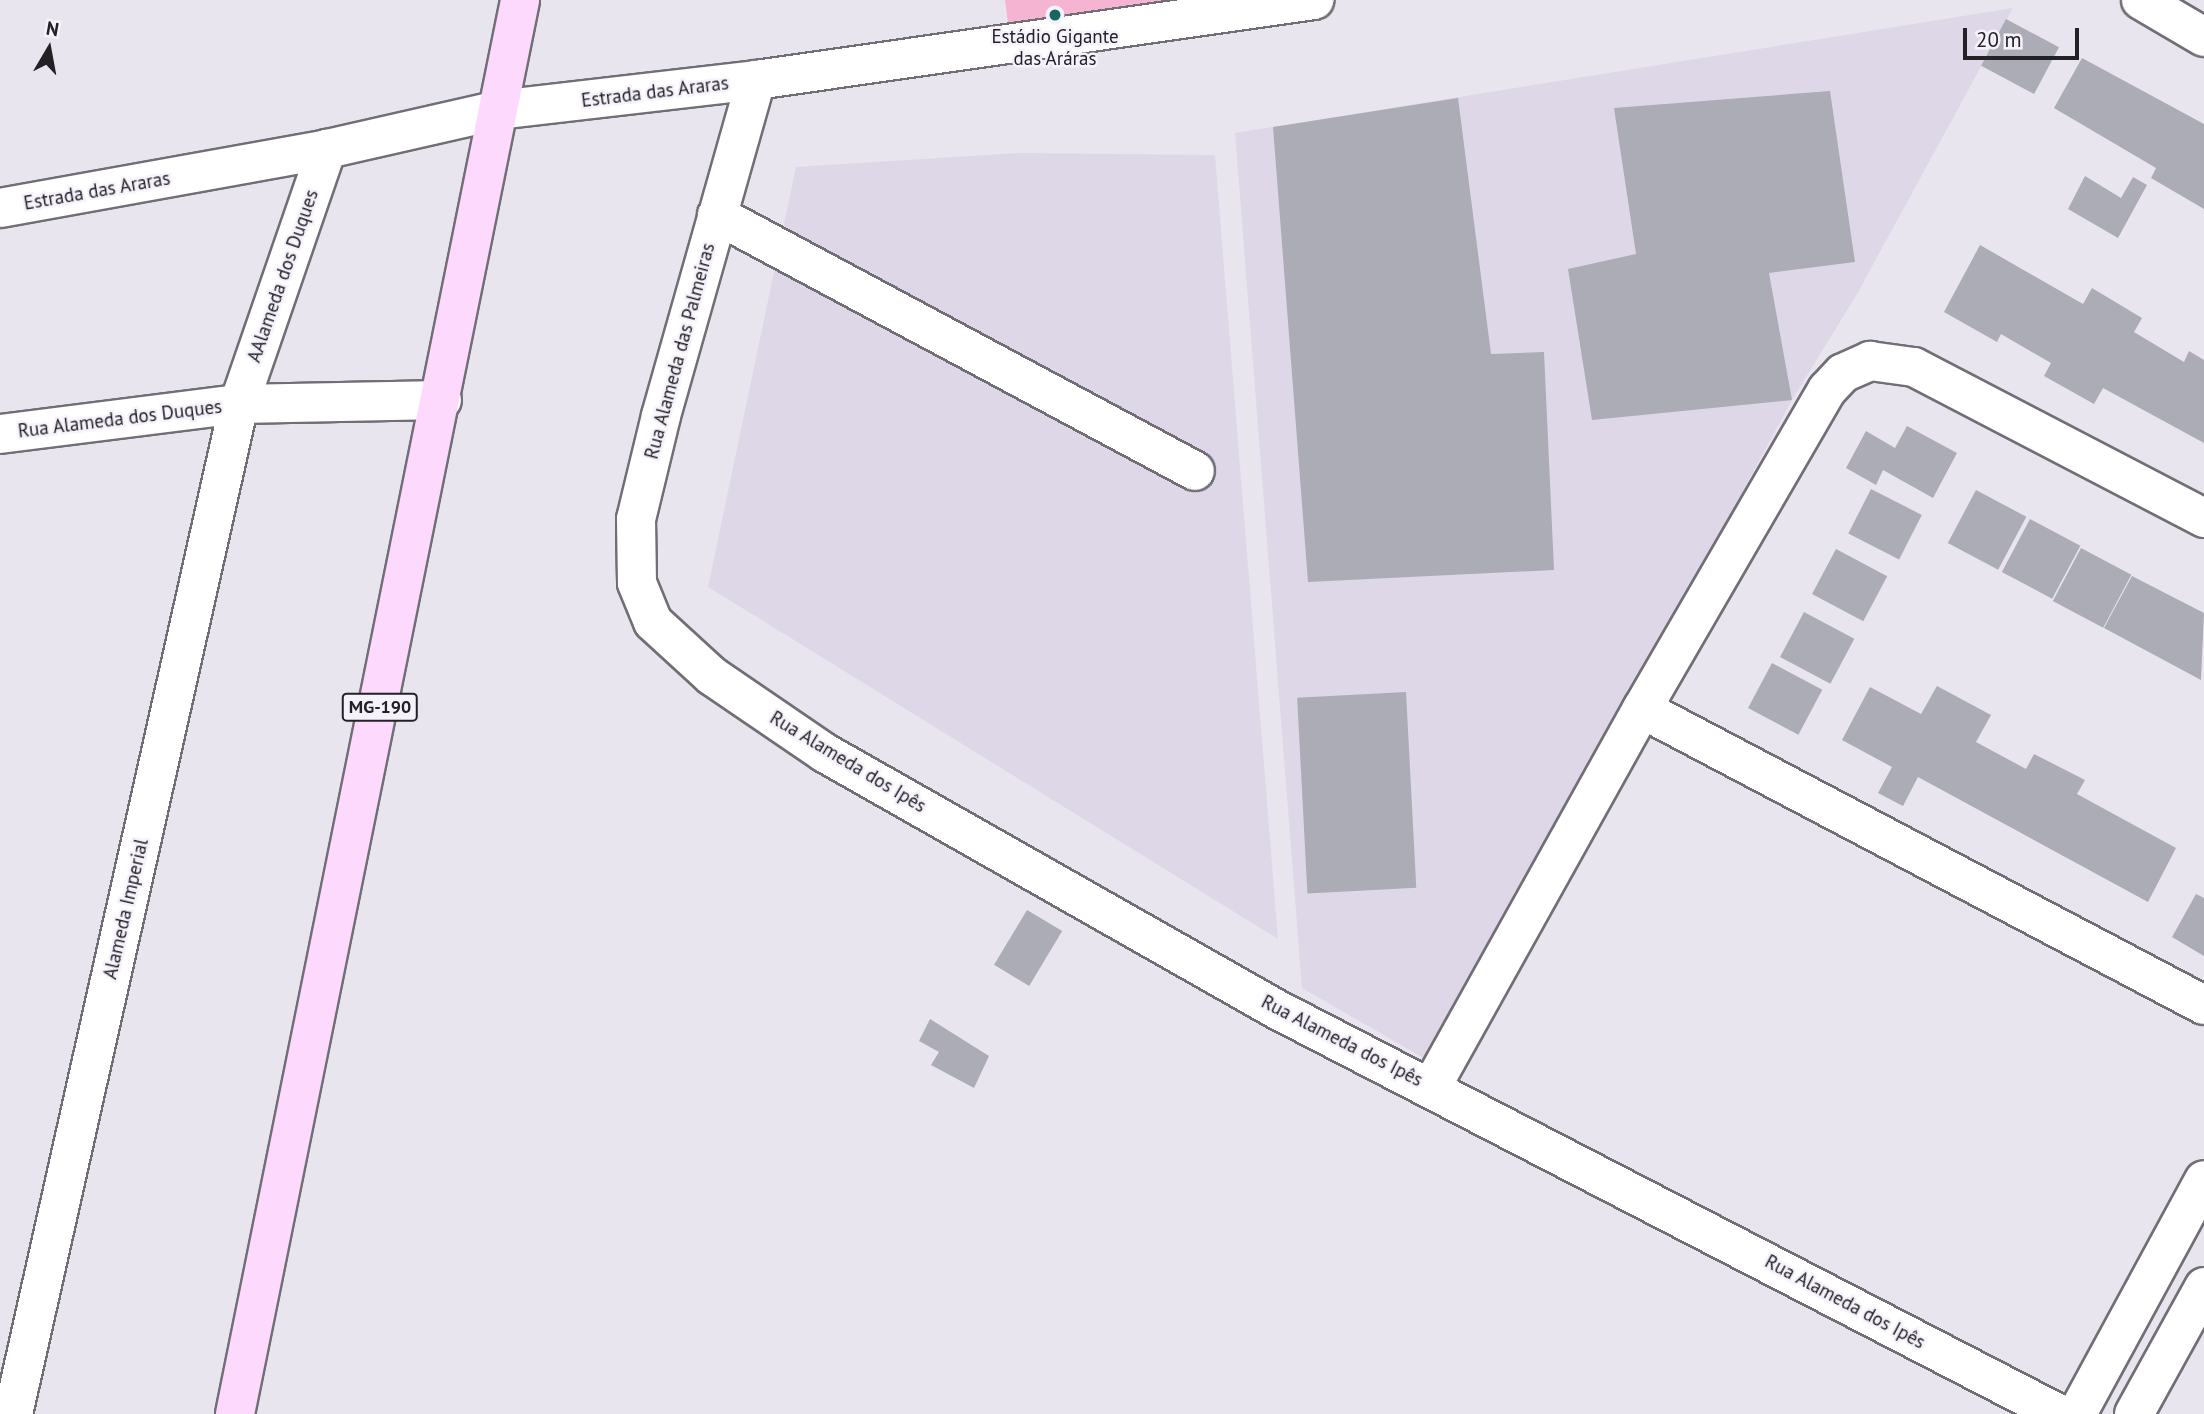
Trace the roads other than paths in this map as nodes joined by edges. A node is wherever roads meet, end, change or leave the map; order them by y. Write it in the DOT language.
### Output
graph roads {
  1 [pos="520,0"];
  2 [pos="1314,0"];
  3 [pos="2141,0"];
  4 [pos="2204,37"];
  5 [pos="757,80"];
  6 [pos="498,110"];
  7 [pos="327,149"];
  8 [pos="0,208"];
  9 [pos="717,215"];
  10 [pos="442,400"];
  11 [pos="239,404"];
  12 [pos="0,434"];
  13 [pos="1195,471"];
  14 [pos="2204,518"];
  15 [pos="653,622"];
  16 [pos="1642,709"];
  17 [pos="2204,1005"];
  18 [pos="1432,1086"];
  19 [pos="2204,1180"];
  20 [pos="2204,1287"];
  21 [pos="13,1414"];
  22 [pos="235,1414"];
  23 [pos="2059,1414"];
  24 [pos="2077,1414"];
  25 [pos="2134,1414"];
  1 -- 6 [label="main road, MG-190"];
  2 -- 5 [label="street, Estrada das Araras"];
  3 -- 4 [label="street"];
  5 -- 6 [label="street, Estrada das Araras"];
  5 -- 9 [label="street, Rua Alameda das Palmeiras"];
  6 -- 7 [label="street, Estrada das Araras"];
  6 -- 10 [label="main road, MG-190"];
  7 -- 8 [label="street, Estrada das Araras"];
  7 -- 11 [label="street, AAlameda dos Duques"];
  9 -- 13 [label="street"];
  9 -- 15 [label="street, Rua Alameda das Palmeiras"];
  10 -- 11 [label="street, Rua Alameda dos Duques"];
  10 -- 22 [label="main road, MG-190"];
  11 -- 12 [label="street, Rua Alameda dos Duques"];
  11 -- 21 [label="street, Alameda Imperial"];
  14 -- 16 [label="street"];
  15 -- 18 [label="street, Rua Alameda dos Ipês"];
  16 -- 17 [label="street"];
  16 -- 18 [label="street"];
  18 -- 23 [label="street, Rua Alameda dos Ipês"];
  19 -- 24 [label="street"];
  20 -- 25 [label="street"];
}
